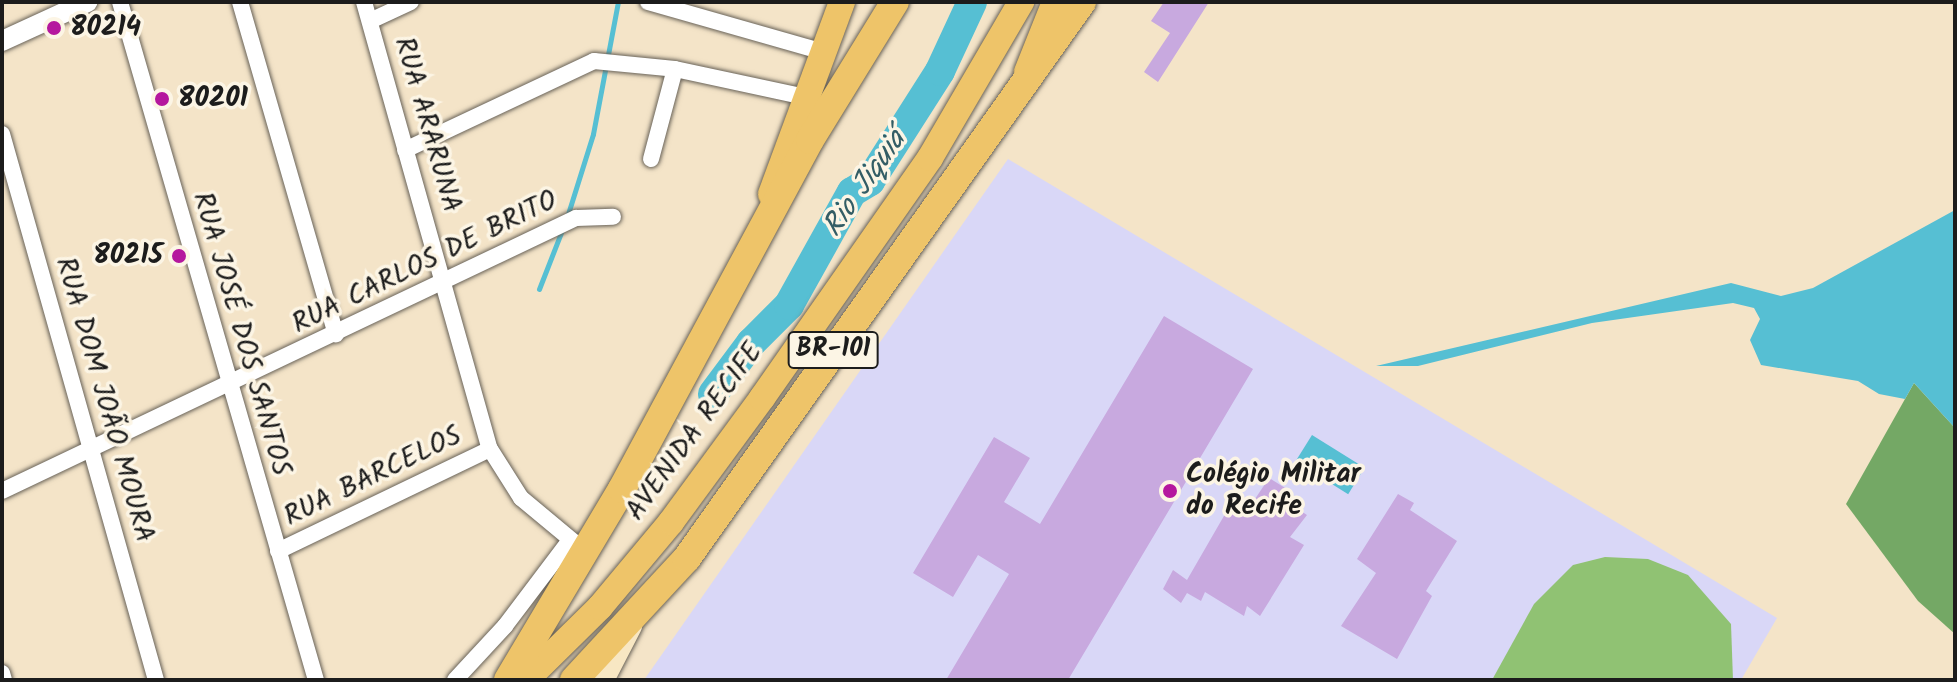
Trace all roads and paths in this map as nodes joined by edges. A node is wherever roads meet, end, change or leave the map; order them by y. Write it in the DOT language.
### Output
graph roads {
  1 [pos="87,2"];
  2 [pos="120,2"];
  3 [pos="240,2"];
  4 [pos="364,2"];
  5 [pos="411,2"];
  6 [pos="648,2"];
  7 [pos="842,2"];
  8 [pos="1021,2"];
  9 [pos="1055,2"];
  10 [pos="1082,2"];
  11 [pos="893,5"];
  12 [pos="370,21"];
  13 [pos="2,41"];
  14 [pos="823,52"];
  15 [pos="675,69"];
  16 [pos="1024,79"];
  17 [pos="806,97"];
  18 [pos="2,134"];
  19 [pos="405,150"];
  20 [pos="651,159"];
  21 [pos="613,217"];
  22 [pos="755,237"];
  23 [pos="445,281"];
  24 [pos="336,334"];
  25 [pos="229,386"];
  26 [pos="490,449"];
  27 [pos="91,450"];
  28 [pos="2,491"];
  29 [pos="578,546"];
  30 [pos="278,551"];
  31 [pos="635,616"];
  32 [pos="2,673"];
  33 [pos="4,680"];
  34 [pos="156,680"];
  35 [pos="316,680"];
  36 [pos="455,680"];
  37 [pos="508,680"];
  38 [pos="526,680"];
  39 [pos="574,680"];
  40 [pos="602,680"];
  1 -- 13 [label="street"];
  2 -- 25 [label="street, RUA JOSÉ DOS SANTOS"];
  3 -- 24 [label="street"];
  4 -- 12 [label="street, RUA ARARUNA"];
  5 -- 12 [label="street"];
  6 -- 14 [label="street"];
  7 -- 14 [label="main road"];
  8 -- 38 [label="main road, AVENIDA RECIFE"];
  9 -- 16 [label="main road"];
  10 -- 16 [label="highway, BR-101"];
  11 -- 22 [label="highway"];
  12 -- 19 [label="street, RUA ARARUNA"];
  14 -- 17 [label="main road"];
  15 -- 17 [label="street"];
  15 -- 19 [label="street"];
  15 -- 20 [label="street"];
  16 -- 31 [label="highway, BR-101"];
  17 -- 22 [label="main road"];
  18 -- 27 [label="street, RUA DOM JOÃO MOURA"];
  19 -- 23 [label="street, RUA ARARUNA"];
  21 -- 23 [label="street, RUA CARLOS DE BRITO"];
  22 -- 29 [label="highway"];
  23 -- 24 [label="street, RUA CARLOS DE BRITO"];
  23 -- 26 [label="street, RUA ARARUNA"];
  24 -- 25 [label="street, RUA CARLOS DE BRITO"];
  25 -- 27 [label="street, RUA CARLOS DE BRITO"];
  25 -- 30 [label="street, RUA JOSÉ DOS SANTOS"];
  26 -- 29 [label="street, RUA ARARUNA"];
  26 -- 30 [label="street, RUA BARCELOS"];
  27 -- 28 [label="street, RUA CARLOS DE BRITO"];
  27 -- 34 [label="street, RUA DOM JOÃO MOURA"];
  29 -- 36 [label="street"];
  29 -- 37 [label="highway"];
  30 -- 35 [label="street, RUA JOSÉ DOS SANTOS"];
  31 -- 39 [label="highway, BR-101"];
  31 -- 40 [label="main road"];
  32 -- 33 [label="street"];
}
